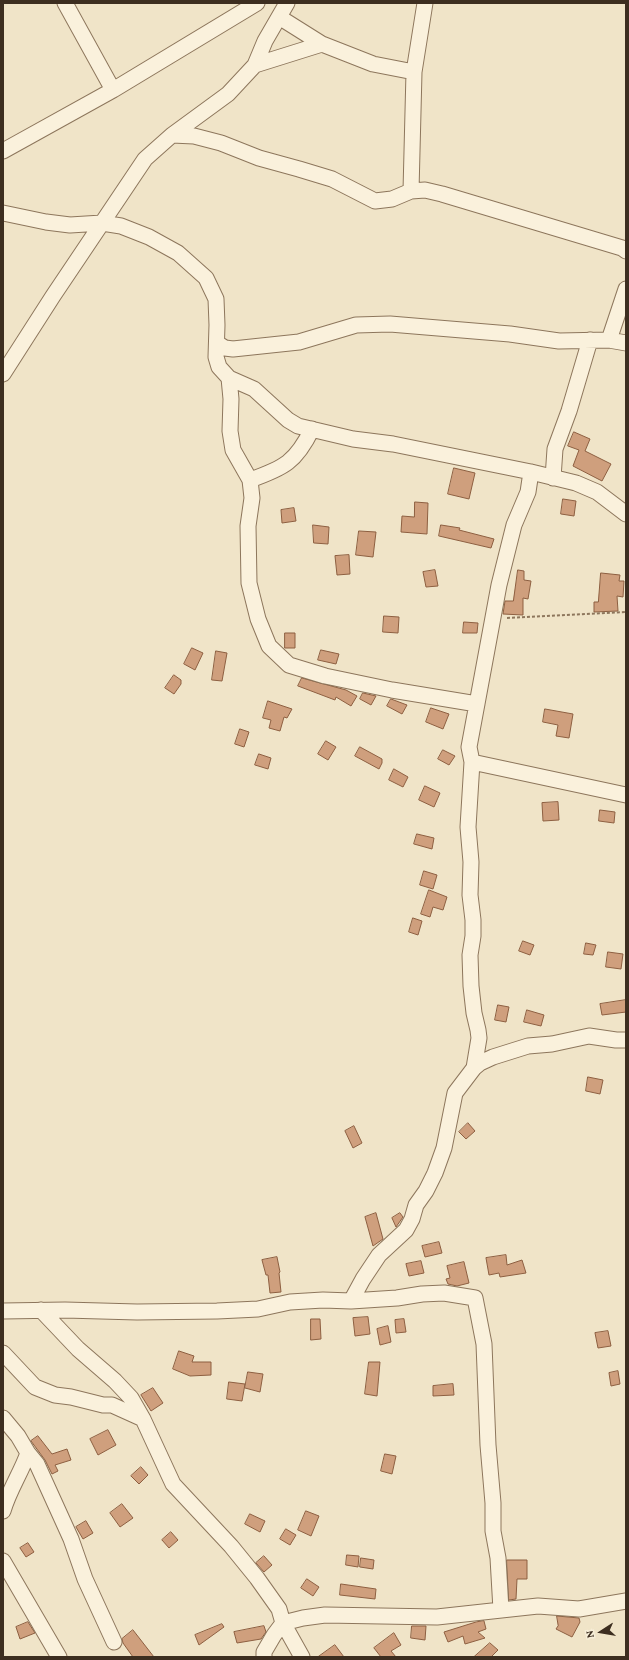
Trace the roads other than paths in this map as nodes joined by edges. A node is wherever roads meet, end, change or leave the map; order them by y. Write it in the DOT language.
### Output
graph roads {
  1 [pos="65,3"];
  2 [pos="257,3"];
  3 [pos="286,3"];
  4 [pos="425,3"];
  5 [pos="279,17"];
  6 [pos="322,44"];
  7 [pos="255,65"];
  8 [pos="414,72"];
  9 [pos="113,90"];
  10 [pos="172,136"];
  11 [pos="3,151"];
  12 [pos="411,191"];
  13 [pos="3,213"];
  14 [pos="102,223"];
  15 [pos="626,251"];
  16 [pos="626,289"];
  17 [pos="590,340"];
  18 [pos="609,340"];
  19 [pos="626,343"];
  20 [pos="217,344"];
  21 [pos="3,374"];
  22 [pos="229,378"];
  23 [pos="312,429"];
  24 [pos="531,472"];
  25 [pos="554,478"];
  26 [pos="250,480"];
  27 [pos="626,514"];
  28 [pos="477,704"];
  29 [pos="472,762"];
  30 [pos="626,794"];
  31 [pos="626,1040"];
  32 [pos="474,1068"];
  33 [pos="351,1301"];
  34 [pos="41,1310"];
  35 [pos="3,1311"];
  36 [pos="3,1353"];
  37 [pos="3,1418"];
  38 [pos="143,1419"];
  39 [pos="28,1453"];
  40 [pos="3,1510"];
  41 [pos="3,1561"];
  42 [pos="626,1601"];
  43 [pos="501,1610"];
  44 [pos="283,1623"];
  45 [pos="114,1642"];
  46 [pos="59,1657"];
  47 [pos="264,1657"];
  48 [pos="302,1657"];
  1 -- 9 [label="street"];
  2 -- 9 [label="street"];
  3 -- 5 [label="street"];
  4 -- 8 [label="street"];
  5 -- 6 [label="street"];
  5 -- 7 [label="street"];
  6 -- 7 [label="street"];
  6 -- 8 [label="street"];
  7 -- 10 [label="street"];
  8 -- 12 [label="street"];
  9 -- 11 [label="street"];
  10 -- 12 [label="street"];
  10 -- 14 [label="street"];
  12 -- 15 [label="street"];
  13 -- 14 [label="street"];
  14 -- 20 [label="street"];
  14 -- 21 [label="street"];
  16 -- 18 [label="street"];
  17 -- 18 [label="street"];
  17 -- 20 [label="street"];
  17 -- 25 [label="street"];
  18 -- 19 [label="street"];
  20 -- 22 [label="street"];
  22 -- 23 [label="street"];
  22 -- 26 [label="street"];
  23 -- 24 [label="street"];
  23 -- 26 [label="street"];
  24 -- 25 [label="street"];
  24 -- 28 [label="street"];
  25 -- 27 [label="street"];
  26 -- 28 [label="street"];
  28 -- 29 [label="street"];
  29 -- 30 [label="street"];
  29 -- 32 [label="street"];
  31 -- 32 [label="street"];
  32 -- 33 [label="street"];
  33 -- 34 [label="street"];
  33 -- 43 [label="street"];
  34 -- 35 [label="street"];
  34 -- 38 [label="street"];
  36 -- 38 [label="street"];
  37 -- 39 [label="street"];
  38 -- 44 [label="street"];
  39 -- 40 [label="street"];
  39 -- 45 [label="street"];
  41 -- 46 [label="street"];
  42 -- 43 [label="street"];
  43 -- 44 [label="street"];
  44 -- 47 [label="street"];
  44 -- 48 [label="street"];
}
